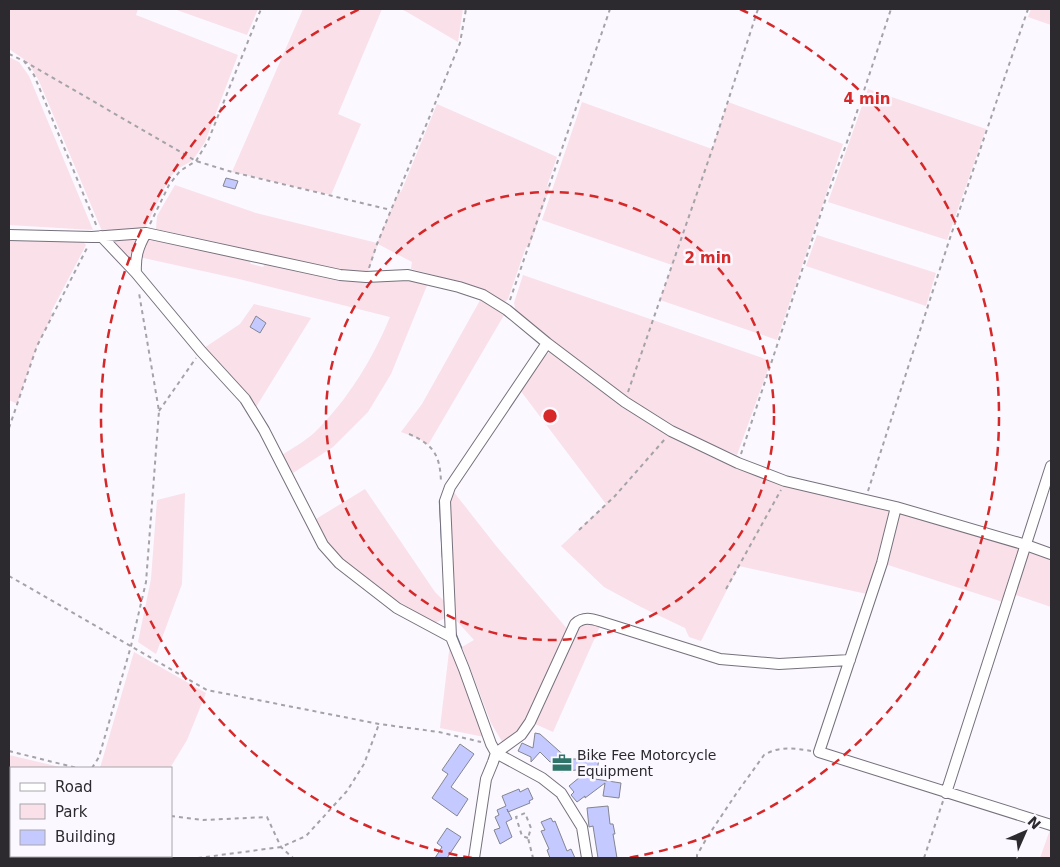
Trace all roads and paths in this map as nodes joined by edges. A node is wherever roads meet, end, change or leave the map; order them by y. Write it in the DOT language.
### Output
graph roads {
  1 [pos="261,9"];
  2 [pos="466,9"];
  3 [pos="610,9"];
  4 [pos="758,9"];
  5 [pos="891,9"];
  6 [pos="1028,9"];
  7 [pos="9,54"];
  8 [pos="24,61"];
  9 [pos="196,161"];
  10 [pos="391,210"];
  11 [pos="146,233"];
  12 [pos="9,235"];
  13 [pos="96,236"];
  14 [pos="136,273"];
  15 [pos="366,277"];
  16 [pos="139,291"];
  17 [pos="507,310"];
  18 [pos="547,343"];
  19 [pos="201,351"];
  20 [pos="625,402"];
  21 [pos="159,411"];
  22 [pos="9,428"];
  23 [pos="409,434"];
  24 [pos="668,434"];
  25 [pos="738,463"];
  26 [pos="1051,466"];
  27 [pos="783,485"];
  28 [pos="865,500"];
  29 [pos="445,501"];
  30 [pos="896,507"];
  31 [pos="579,530"];
  32 [pos="1026,545"];
  33 [pos="1051,554"];
  34 [pos="9,576"];
  35 [pos="726,589"];
  36 [pos="451,637"];
  37 [pos="131,646"];
  38 [pos="850,660"];
  39 [pos="379,724"];
  40 [pos="491,744"];
  41 [pos="9,751"];
  42 [pos="819,752"];
  43 [pos="496,754"];
  44 [pos="73,767"];
  45 [pos="93,767"];
  46 [pos="946,793"];
  47 [pos="172,816"];
  48 [pos="1051,824"];
  49 [pos="528,838"];
  50 [pos="281,847"];
  51 [pos="198,858"];
  52 [pos="293,858"];
  53 [pos="474,858"];
  54 [pos="533,858"];
  55 [pos="587,858"];
  56 [pos="698,858"];
  57 [pos="924,858"];
  1 -- 9 [label="path"];
  2 -- 10 [label="path"];
  3 -- 17 [label="path"];
  4 -- 20 [label="path"];
  5 -- 25 [label="path"];
  6 -- 28 [label="path"];
  7 -- 8 [label="path"];
  8 -- 9 [label="path"];
  8 -- 13 [label="path"];
  9 -- 10 [label="path"];
  9 -- 11 [label="path"];
  10 -- 15 [label="path"];
  11 -- 13 [label="street"];
  11 -- 14 [label="street"];
  11 -- 15 [label="street"];
  12 -- 13 [label="street"];
  13 -- 14 [label="street"];
  13 -- 22 [label="path"];
  14 -- 19 [label="street"];
  15 -- 17 [label="street"];
  16 -- 21 [label="path"];
  17 -- 18 [label="street"];
  18 -- 20 [label="street"];
  18 -- 29 [label="street"];
  19 -- 21 [label="path"];
  19 -- 36 [label="street"];
  20 -- 25 [label="street"];
  21 -- 37 [label="path"];
  23 -- 29 [label="path"];
  24 -- 31 [label="path"];
  25 -- 28 [label="street"];
  26 -- 32 [label="street"];
  27 -- 35 [label="path"];
  28 -- 30 [label="street"];
  29 -- 36 [label="street"];
  30 -- 32 [label="street"];
  30 -- 38 [label="street"];
  32 -- 33 [label="street"];
  32 -- 46 [label="street"];
  34 -- 37 [label="path"];
  36 -- 40 [label="street"];
  37 -- 39 [label="path"];
  37 -- 45 [label="path"];
  38 -- 42 [label="street"];
  38 -- 43 [label="street"];
  39 -- 40 [label="path"];
  39 -- 50 [label="path"];
  40 -- 43 [label="street"];
  41 -- 44 [label="path"];
  42 -- 46 [label="street"];
  42 -- 56 [label="path"];
  43 -- 53 [label="street"];
  43 -- 55 [label="street"];
  46 -- 48 [label="street"];
  46 -- 57 [label="path"];
  47 -- 50 [label="path"];
  49 -- 49 [label="path"];
  49 -- 54 [label="path"];
  50 -- 51 [label="path"];
  50 -- 52 [label="path"];
}
